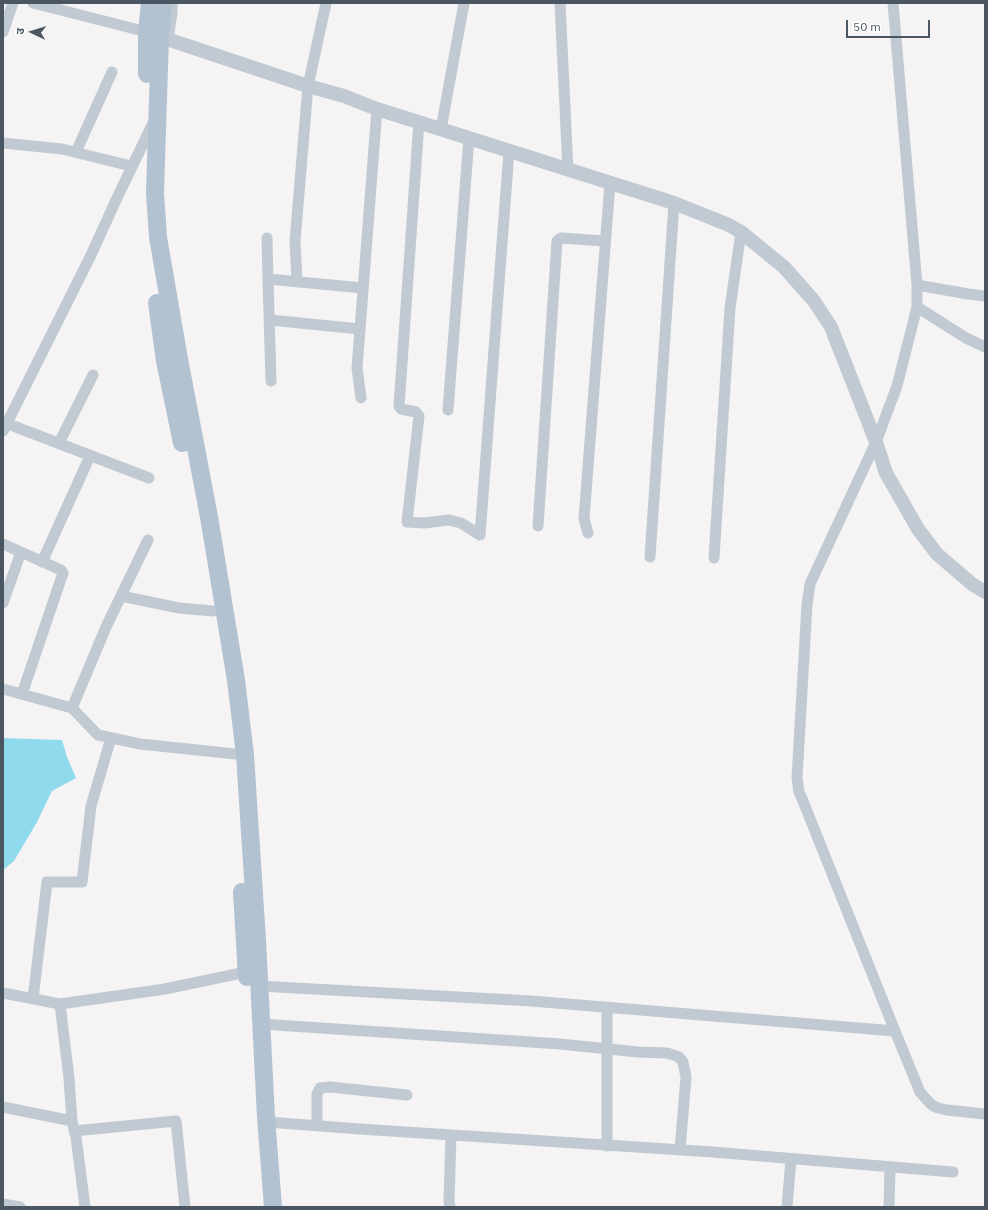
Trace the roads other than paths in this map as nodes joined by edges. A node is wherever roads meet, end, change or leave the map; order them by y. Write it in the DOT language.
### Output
graph roads {
  1 [pos="13,3"];
  2 [pos="33,3"];
  3 [pos="150,3"];
  4 [pos="163,3"];
  5 [pos="172,3"];
  6 [pos="326,3"];
  7 [pos="464,3"];
  8 [pos="560,3"];
  9 [pos="892,3"];
  10 [pos="3,32"];
  11 [pos="158,36"];
  12 [pos="112,72"];
  13 [pos="308,86"];
  14 [pos="377,109"];
  15 [pos="157,114"];
  16 [pos="419,122"];
  17 [pos="441,129"];
  18 [pos="146,136"];
  19 [pos="470,138"];
  20 [pos="3,143"];
  21 [pos="509,151"];
  22 [pos="76,152"];
  23 [pos="132,166"];
  24 [pos="568,170"];
  25 [pos="610,183"];
  26 [pos="674,203"];
  27 [pos="741,232"];
  28 [pos="267,238"];
  29 [pos="605,241"];
  30 [pos="268,279"];
  31 [pos="298,282"];
  32 [pos="917,285"];
  33 [pos="363,288"];
  34 [pos="985,296"];
  35 [pos="917,307"];
  36 [pos="270,320"];
  37 [pos="360,329"];
  38 [pos="985,347"];
  39 [pos="93,375"];
  40 [pos="272,381"];
  41 [pos="361,398"];
  42 [pos="448,410"];
  43 [pos="4,426"];
  44 [pos="876,442"];
  45 [pos="60,443"];
  46 [pos="90,456"];
  47 [pos="149,478"];
  48 [pos="538,526"];
  49 [pos="588,533"];
  50 [pos="148,540"];
  51 [pos="3,544"];
  52 [pos="21,552"];
  53 [pos="650,557"];
  54 [pos="714,558"];
  55 [pos="42,562"];
  56 [pos="985,592"];
  57 [pos="121,596"];
  58 [pos="3,603"];
  59 [pos="213,611"];
  60 [pos="3,689"];
  61 [pos="22,694"];
  62 [pos="72,708"];
  63 [pos="111,738"];
  64 [pos="239,754"];
  65 [pos="246,972"];
  66 [pos="260,986"];
  67 [pos="3,993"];
  68 [pos="33,999"];
  69 [pos="60,1004"];
  70 [pos="607,1007"];
  71 [pos="262,1024"];
  72 [pos="895,1031"];
  73 [pos="608,1049"];
  74 [pos="407,1095"];
  75 [pos="3,1107"];
  76 [pos="985,1114"];
  77 [pos="267,1122"];
  78 [pos="73,1126"];
  79 [pos="317,1126"];
  80 [pos="451,1135"];
  81 [pos="607,1146"];
  82 [pos="680,1150"];
  83 [pos="791,1159"];
  84 [pos="890,1167"];
  85 [pos="953,1172"];
  86 [pos="3,1204"];
  87 [pos="20,1207"];
  88 [pos="85,1207"];
  89 [pos="185,1207"];
  90 [pos="262,1207"];
  91 [pos="273,1207"];
  92 [pos="450,1207"];
  93 [pos="787,1207"];
  94 [pos="889,1207"];
  1 -- 10 [label="street"];
  2 -- 11 [label="street"];
  3 -- 11 [label="main road"];
  4 -- 11 [label="main road"];
  5 -- 11 [label="street"];
  6 -- 13 [label="street"];
  7 -- 17 [label="street"];
  8 -- 24 [label="street"];
  9 -- 32 [label="street"];
  11 -- 13 [label="street"];
  11 -- 15 [label="main road"];
  11 -- 18 [label="main road"];
  12 -- 22 [label="street"];
  13 -- 14 [label="street"];
  13 -- 31 [label="street"];
  14 -- 16 [label="street"];
  14 -- 33 [label="street"];
  15 -- 18 [label="street"];
  15 -- 64 [label="main road"];
  16 -- 17 [label="street"];
  16 -- 21 [label="street"];
  17 -- 19 [label="street"];
  18 -- 23 [label="street"];
  18 -- 59 [label="main road"];
  19 -- 21 [label="street"];
  19 -- 42 [label="street"];
  20 -- 22 [label="street"];
  21 -- 24 [label="street"];
  22 -- 23 [label="street"];
  23 -- 43 [label="street"];
  24 -- 25 [label="street"];
  25 -- 26 [label="street"];
  25 -- 29 [label="street"];
  26 -- 27 [label="street"];
  26 -- 53 [label="street"];
  27 -- 44 [label="street"];
  27 -- 54 [label="street"];
  28 -- 30 [label="street"];
  29 -- 48 [label="street"];
  29 -- 49 [label="street"];
  30 -- 31 [label="street"];
  30 -- 36 [label="street"];
  31 -- 33 [label="street"];
  32 -- 34 [label="street"];
  32 -- 35 [label="street"];
  33 -- 37 [label="street"];
  35 -- 38 [label="street"];
  35 -- 44 [label="street"];
  36 -- 37 [label="street"];
  36 -- 40 [label="street"];
  37 -- 41 [label="street"];
  39 -- 45 [label="street"];
  43 -- 45 [label="street"];
  44 -- 56 [label="street"];
  44 -- 72 [label="street"];
  45 -- 46 [label="street"];
  46 -- 47 [label="street"];
  46 -- 55 [label="street"];
  50 -- 57 [label="street"];
  51 -- 52 [label="street"];
  52 -- 55 [label="street"];
  52 -- 58 [label="street"];
  55 -- 61 [label="street"];
  57 -- 59 [label="street"];
  57 -- 62 [label="street"];
  59 -- 64 [label="main road"];
  60 -- 61 [label="street"];
  61 -- 62 [label="street"];
  62 -- 63 [label="street"];
  63 -- 64 [label="street"];
  63 -- 68 [label="street"];
  64 -- 65 [label="main road"];
  64 -- 66 [label="main road"];
  65 -- 69 [label="street"];
  65 -- 90 [label="main road"];
  66 -- 70 [label="street"];
  66 -- 71 [label="main road"];
  67 -- 68 [label="street"];
  68 -- 69 [label="street"];
  69 -- 78 [label="street"];
  70 -- 72 [label="street"];
  70 -- 73 [label="street"];
  71 -- 73 [label="street"];
  71 -- 77 [label="main road"];
  72 -- 76 [label="street"];
  73 -- 81 [label="street"];
  73 -- 82 [label="street"];
  74 -- 79 [label="street"];
  75 -- 78 [label="street"];
  77 -- 79 [label="street"];
  77 -- 91 [label="main road"];
  78 -- 88 [label="street"];
  78 -- 89 [label="street"];
  79 -- 80 [label="street"];
  80 -- 81 [label="street"];
  80 -- 92 [label="street"];
  81 -- 82 [label="street"];
  82 -- 83 [label="street"];
  83 -- 84 [label="street"];
  83 -- 93 [label="street"];
  84 -- 85 [label="street"];
  84 -- 94 [label="street"];
  86 -- 87 [label="street"];
}
